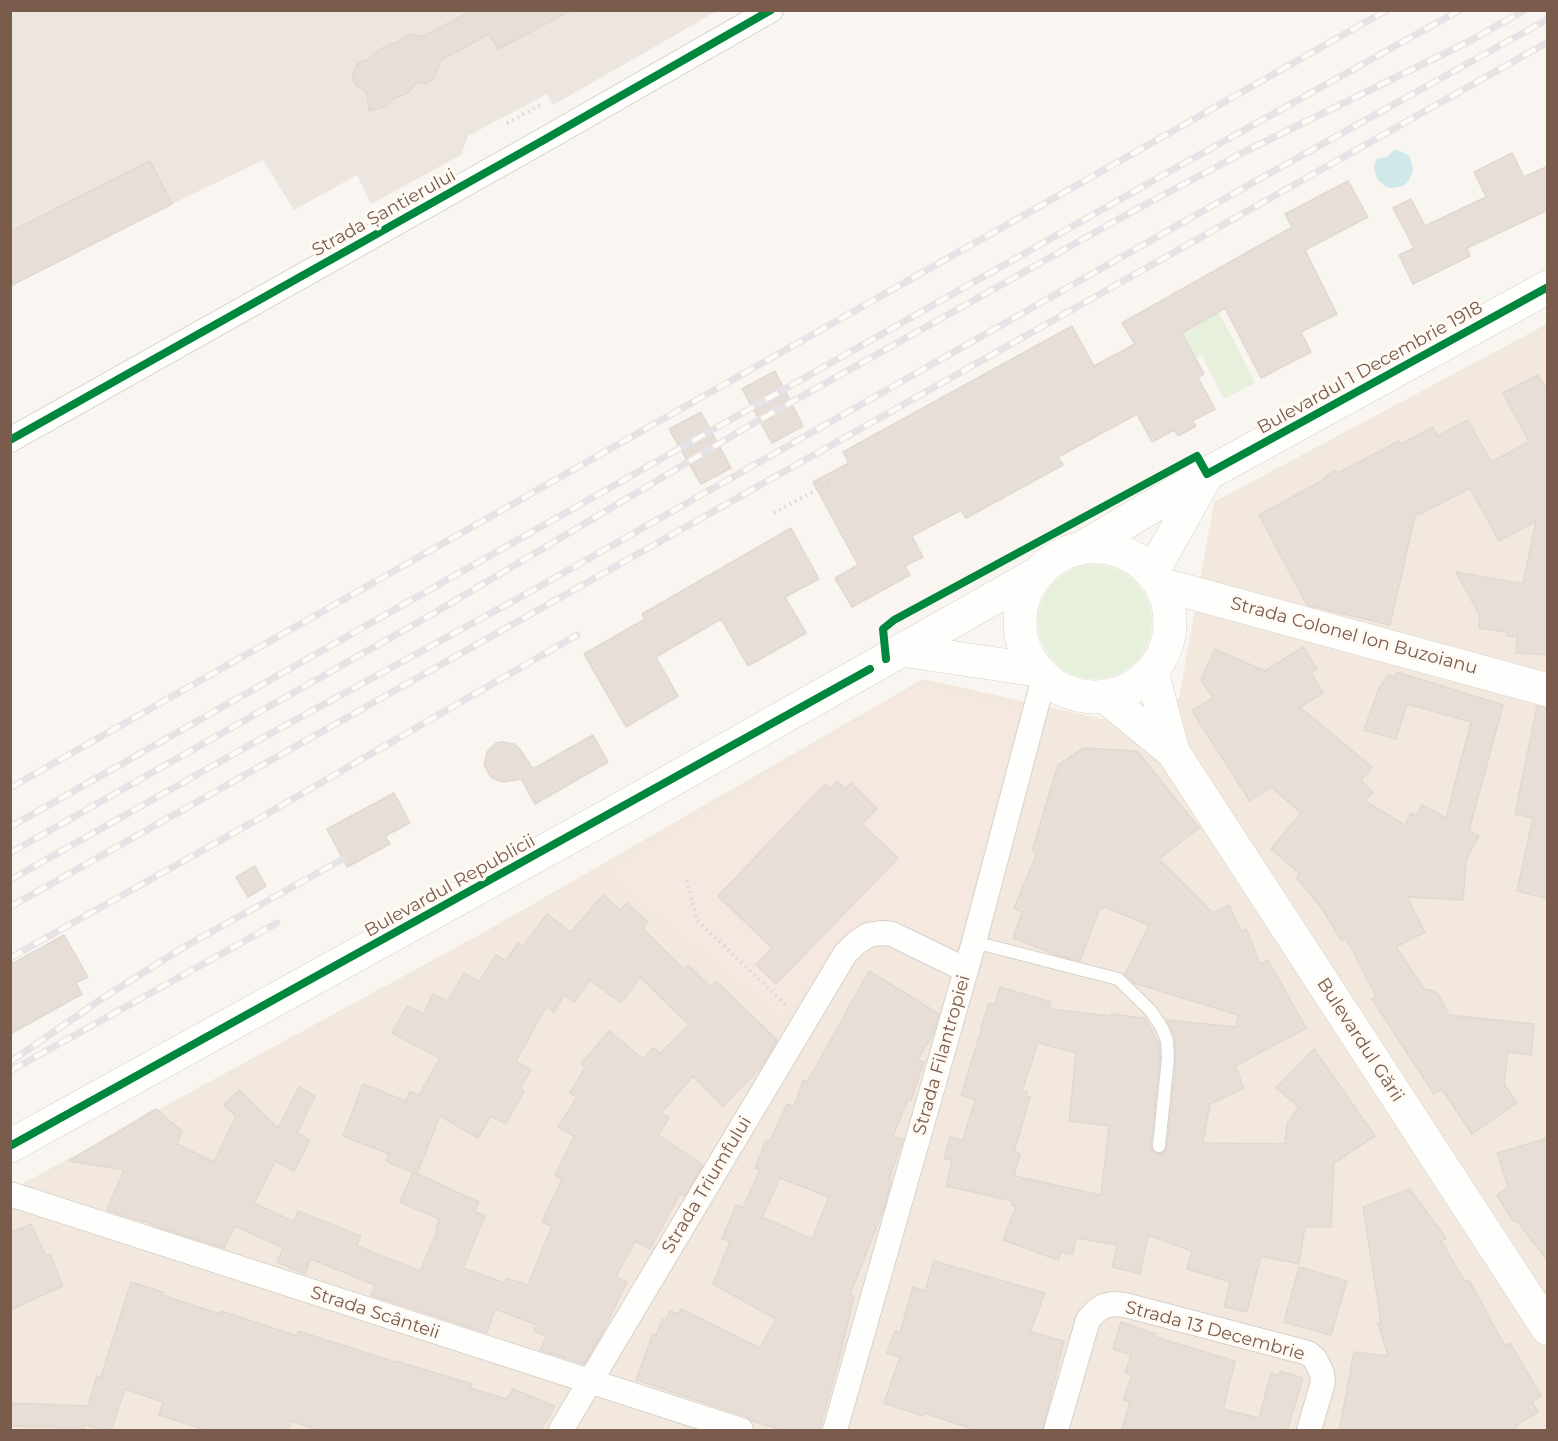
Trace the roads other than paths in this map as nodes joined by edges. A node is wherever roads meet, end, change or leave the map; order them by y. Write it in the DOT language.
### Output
graph roads {
  1 [pos="771,10"];
  2 [pos="1548,287"];
  3 [pos="10,440"];
  4 [pos="1207,474"];
  5 [pos="1080,549"];
  6 [pos="1040,572"];
  7 [pos="1156,579"];
  8 [pos="902,650"];
  9 [pos="1152,672"];
  10 [pos="1040,674"];
  11 [pos="1548,690"];
  12 [pos="1106,697"];
  13 [pos="1173,752"];
  14 [pos="974,942"];
  15 [pos="966,970"];
  16 [pos="10,1146"];
  17 [pos="1160,1146"];
  18 [pos="10,1194"];
  19 [pos="1548,1329"];
  20 [pos="590,1383"];
  21 [pos="561,1431"];
  22 [pos="741,1431"];
  23 [pos="835,1431"];
  24 [pos="1056,1431"];
  25 [pos="1309,1431"];
  1 -- 3 [label="street, Strada Șantierului"];
  2 -- 4 [label="main road, Bulevardul 1 Decembrie 1918"];
  4 -- 5 [label="main road, Bulevardul 1 Decembrie 1918"];
  4 -- 7 [label="main road"];
  5 -- 6 [label="main road"];
  5 -- 7 [label="main road"];
  6 -- 8 [label="main road, Bulevardul Republicii"];
  6 -- 10 [label="main road"];
  7 -- 9 [label="main road"];
  7 -- 11 [label="main road, Strada Colonel Ion Buzoianu"];
  8 -- 10 [label="main road"];
  8 -- 16 [label="main road, Bulevardul Republicii"];
  9 -- 12 [label="main road"];
  9 -- 13 [label="main road, Bulevardul Gării"];
  10 -- 12 [label="main road"];
  10 -- 14 [label="street, Strada Filantropiei"];
  12 -- 13 [label="main road, Bulevardul Gării"];
  13 -- 19 [label="main road, Bulevardul Gării"];
  14 -- 15 [label="street, Strada Filantropiei"];
  14 -- 17 [label="lane"];
  15 -- 20 [label="street, Strada Triumfului"];
  15 -- 23 [label="street, Strada Filantropiei"];
  18 -- 20 [label="street, Strada Scânteii"];
  20 -- 21 [label="street, Strada Triumfului"];
  20 -- 22 [label="street, Strada Scânteii"];
  24 -- 25 [label="street, Strada 13 Decembrie"];
}
